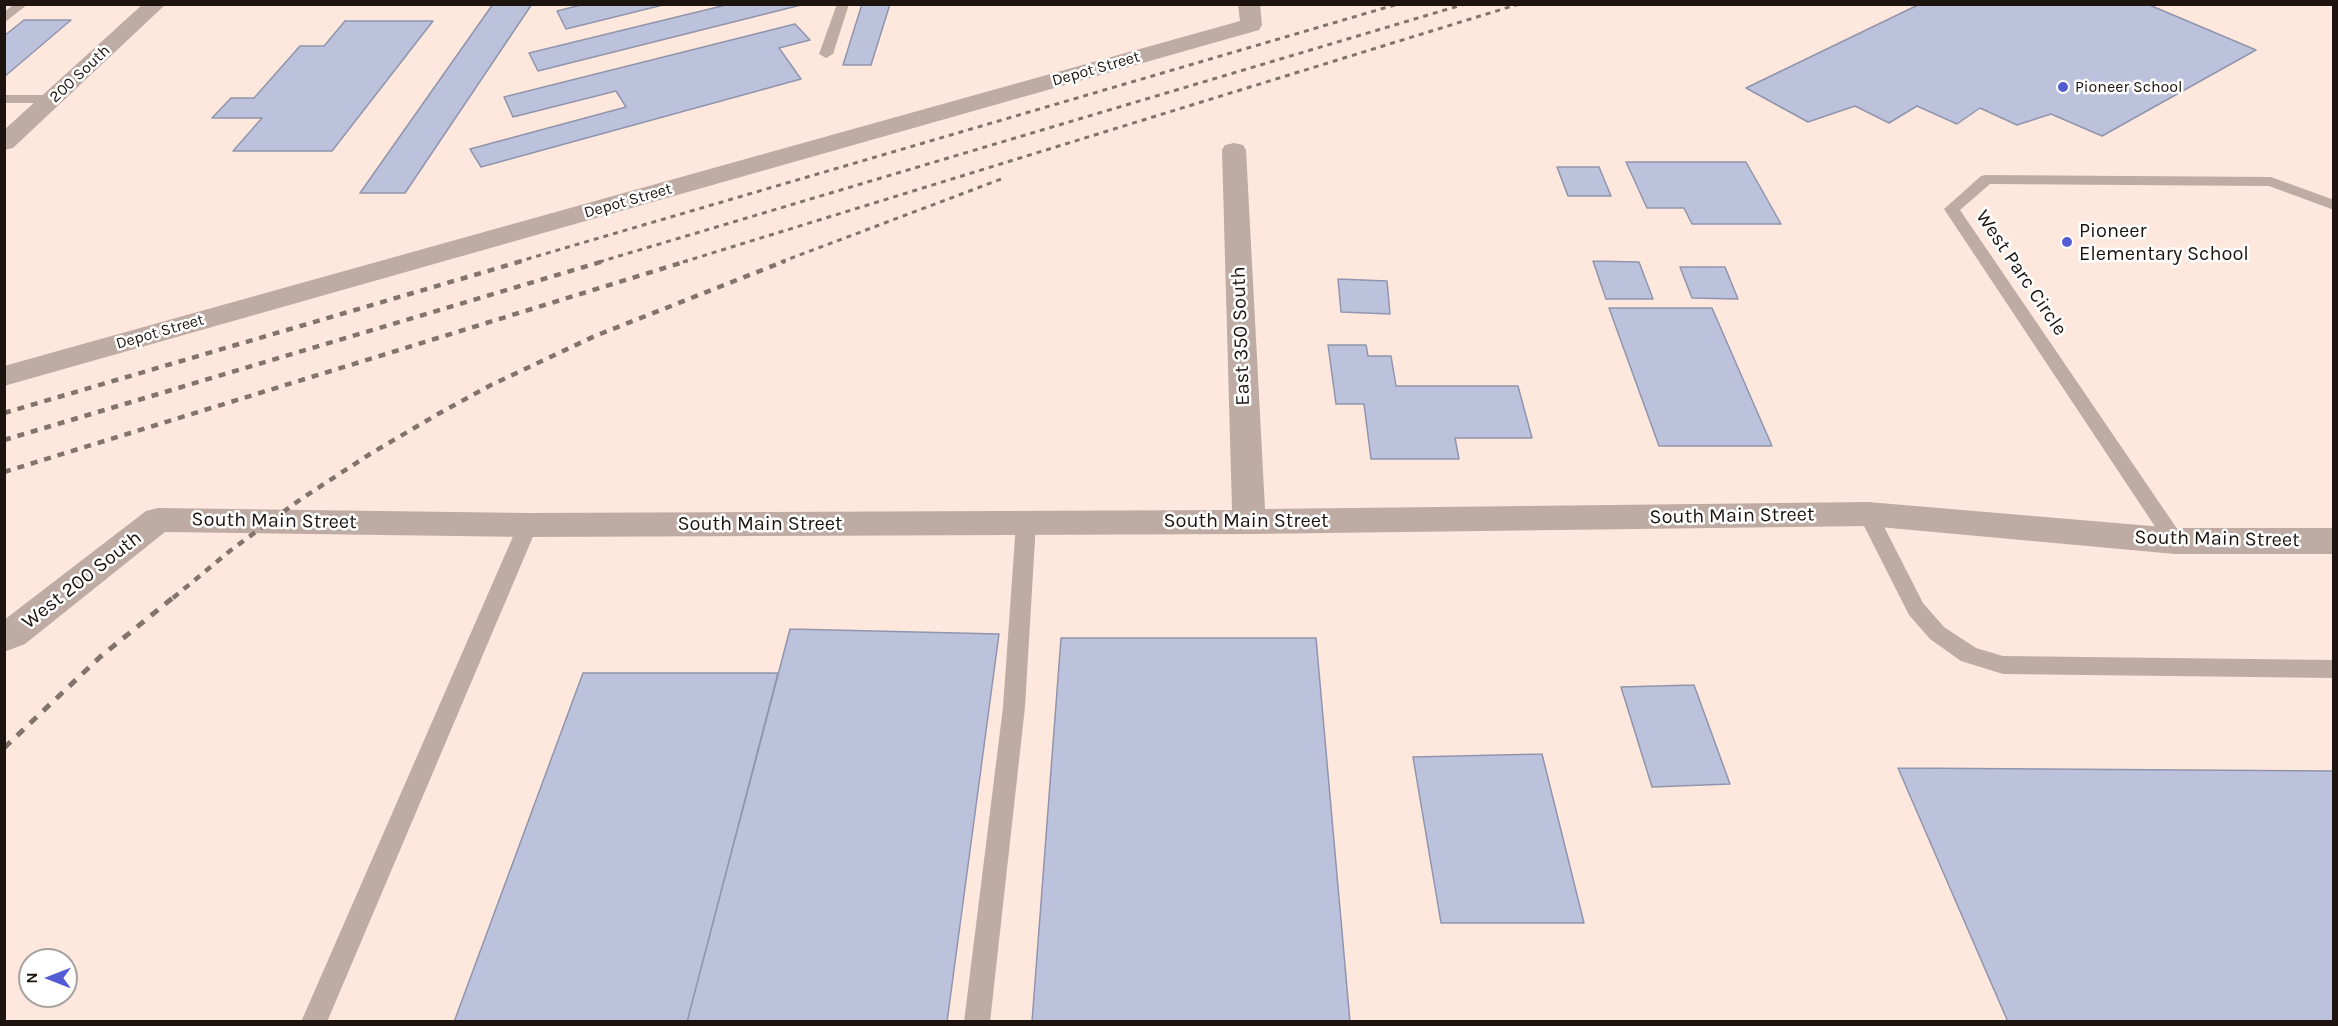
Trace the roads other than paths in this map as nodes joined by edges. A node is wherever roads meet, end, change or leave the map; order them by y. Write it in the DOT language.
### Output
graph roads {
  1 [pos="22,4"];
  2 [pos="156,4"];
  3 [pos="843,4"];
  4 [pos="1250,15"];
  5 [pos="4,19"];
  6 [pos="826,54"];
  7 [pos="4,99"];
  8 [pos="53,99"];
  9 [pos="4,143"];
  10 [pos="1234,150"];
  11 [pos="2334,206"];
  12 [pos="4,376"];
  13 [pos="1868,514"];
  14 [pos="158,520"];
  15 [pos="1249,522"];
  16 [pos="1026,523"];
  17 [pos="528,525"];
  18 [pos="2175,541"];
  19 [pos="2334,541"];
  20 [pos="4,638"];
  21 [pos="2334,669"];
  22 [pos="314,1022"];
  23 [pos="977,1022"];
  1 -- 5 [label="lane"];
  2 -- 8 [label="street, 200 South"];
  3 -- 6 [label="lane"];
  4 -- 12 [label="street, Depot Street"];
  7 -- 8 [label="lane"];
  8 -- 9 [label="street, 200 South"];
  10 -- 15 [label="street, East 350 South"];
  11 -- 18 [label="lane, West Parc Circle"];
  13 -- 15 [label="street, South Main Street"];
  13 -- 18 [label="street, South Main Street"];
  13 -- 21 [label="lane"];
  14 -- 17 [label="street, South Main Street"];
  14 -- 20 [label="street, West 200 South"];
  15 -- 16 [label="street, South Main Street"];
  16 -- 17 [label="street, South Main Street"];
  16 -- 23 [label="lane"];
  17 -- 22 [label="lane"];
  18 -- 19 [label="street, South Main Street"];
}
